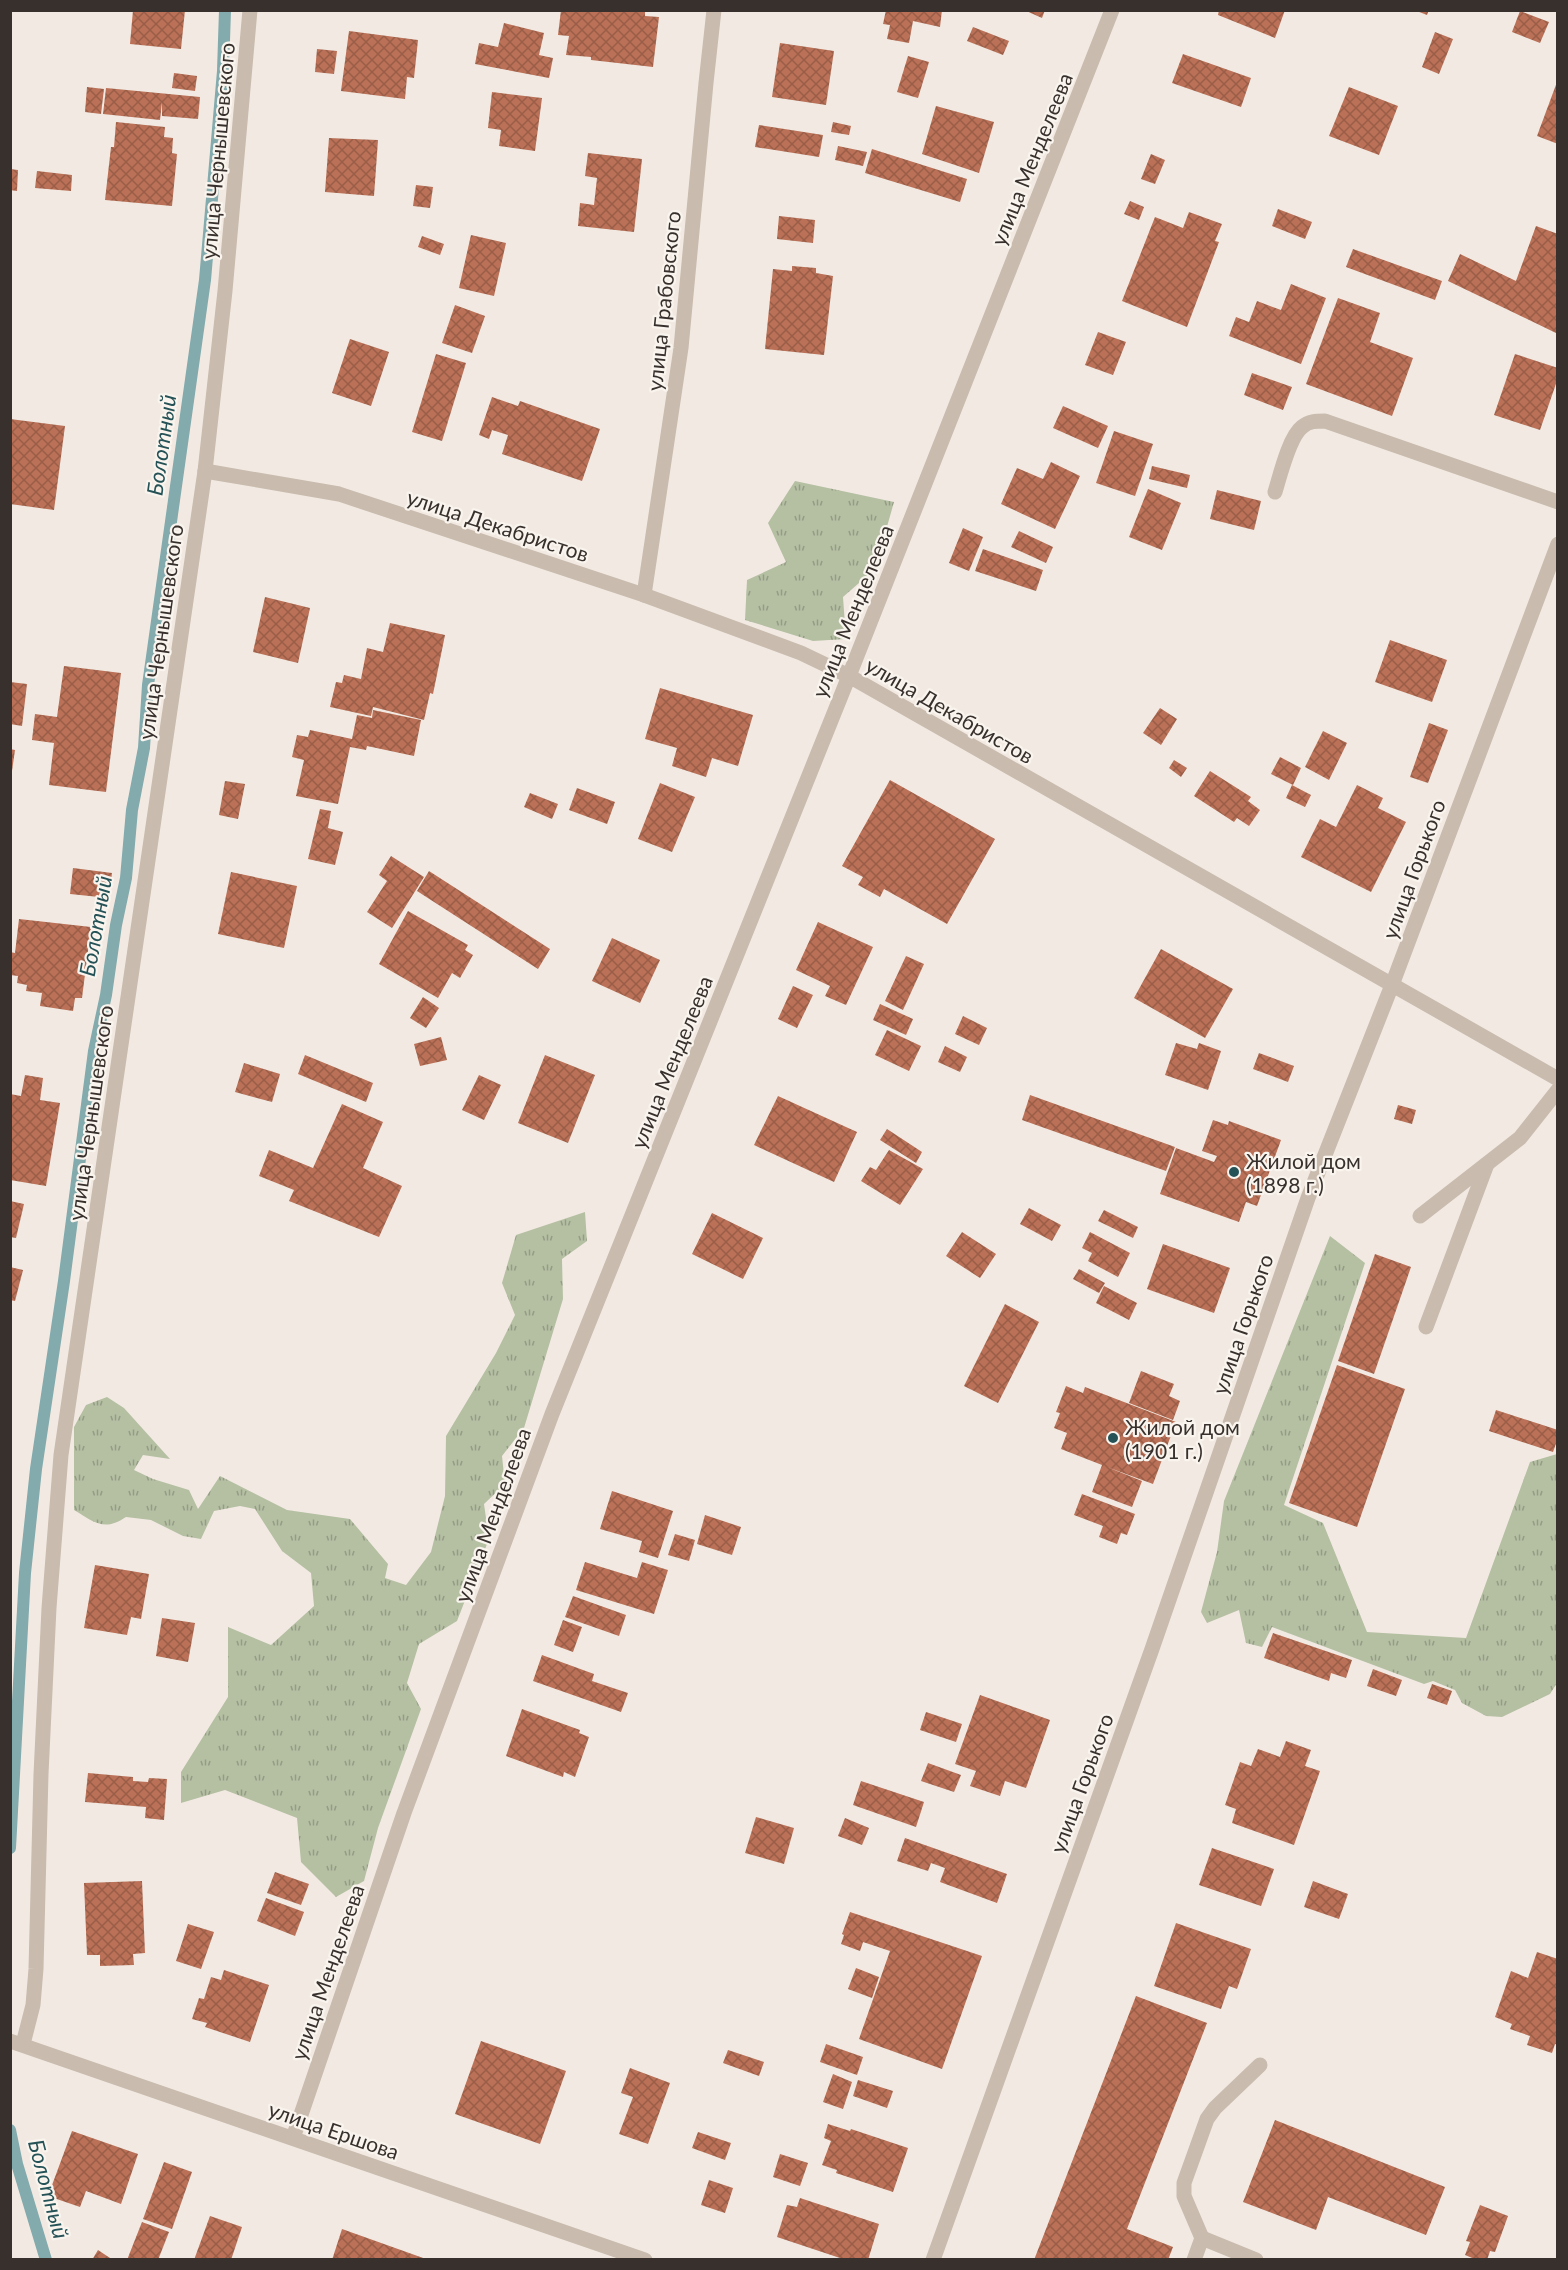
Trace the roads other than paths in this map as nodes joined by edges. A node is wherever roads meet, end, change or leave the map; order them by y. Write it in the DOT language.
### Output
graph roads {
  1 [pos="250,10"];
  2 [pos="714,10"];
  3 [pos="1112,10"];
  4 [pos="205,471"];
  5 [pos="1275,492"];
  6 [pos="1557,502"];
  7 [pos="1557,544"];
  8 [pos="644,595"];
  9 [pos="849,676"];
  10 [pos="1392,986"];
  11 [pos="1557,1079"];
  12 [pos="1557,1090"];
  13 [pos="1487,1164"];
  14 [pos="1420,1216"];
  15 [pos="1426,1327"];
  16 [pos="17,2043"];
  17 [pos="1260,2065"];
  18 [pos="292,2138"];
  19 [pos="1202,2238"];
  20 [pos="645,2259"];
  21 [pos="933,2259"];
  22 [pos="1194,2259"];
  23 [pos="1256,2259"];
  1 -- 4 [label="street, улица Чернышевского"];
  2 -- 8 [label="street, улица Грабовского"];
  3 -- 9 [label="street, улица Менделеева"];
  4 -- 8 [label="street, улица Декабристов"];
  4 -- 16 [label="street, улица Чернышевского"];
  5 -- 6 [label="street"];
  7 -- 10 [label="street, улица Горького"];
  8 -- 9 [label="street, улица Декабристов"];
  9 -- 10 [label="street, улица Декабристов"];
  9 -- 18 [label="street, улица Менделеева"];
  10 -- 11 [label="street, улица Декабристов"];
  10 -- 21 [label="street, улица Горького"];
  12 -- 13 [label="street"];
  13 -- 14 [label="street"];
  13 -- 15 [label="street"];
  16 -- 18 [label="street, улица Ершова"];
  17 -- 19 [label="street"];
  18 -- 20 [label="street, улица Ершова"];
  19 -- 22 [label="street"];
  19 -- 23 [label="street"];
}
